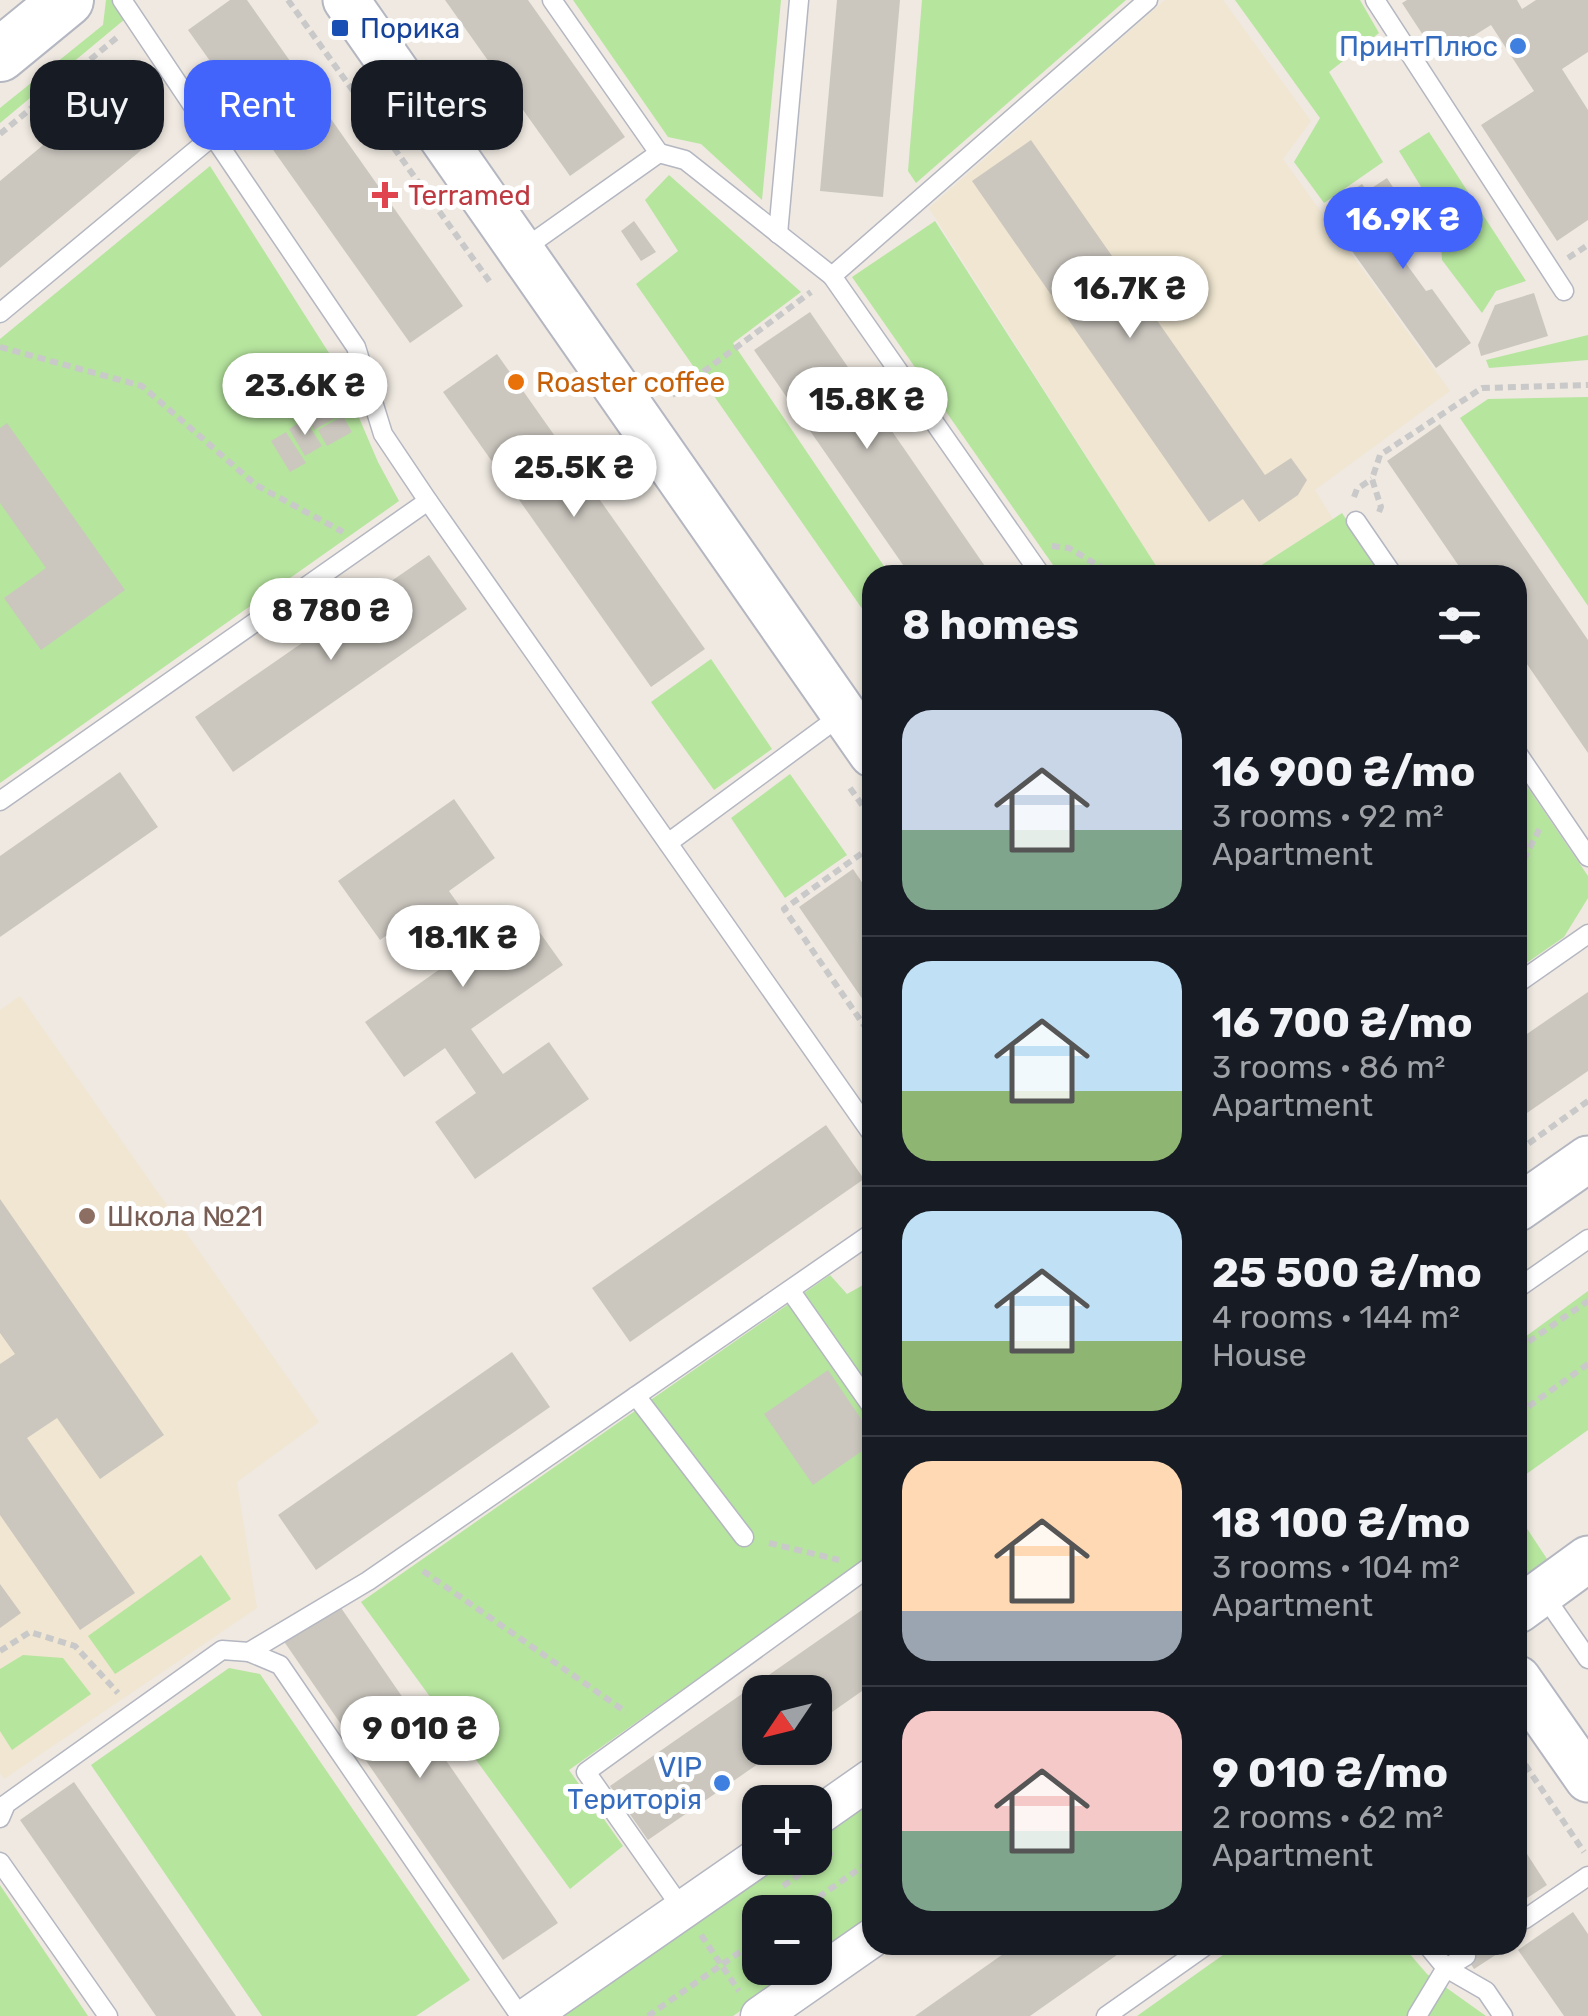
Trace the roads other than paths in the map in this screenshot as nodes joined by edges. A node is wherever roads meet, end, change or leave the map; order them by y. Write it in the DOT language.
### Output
graph roads {
  1 [pos="67,0"];
  2 [pos="122,0"];
  3 [pos="346,0"];
  4 [pos="552,0"];
  5 [pos="799,0"];
  6 [pos="1148,0"];
  7 [pos="1375,0"];
  8 [pos="0,55"];
  9 [pos="184,91"];
  10 [pos="197,150"];
  11 [pos="223,150"];
  12 [pos="660,152"];
  13 [pos="778,234"];
  14 [pos="522,251"];
  15 [pos="832,276"];
  16 [pos="1564,291"];
  17 [pos="0,313"];
  18 [pos="428,501"];
  19 [pos="1356,522"];
  20 [pos="1033,565"];
  21 [pos="1386,565"];
  22 [pos="844,713"];
  23 [pos="862,739"];
  24 [pos="1527,767"];
  25 [pos="0,800"];
  26 [pos="668,842"];
  27 [pos="1588,857"];
  28 [pos="1588,934"];
  29 [pos="1527,976"];
  30 [pos="862,1120"];
  31 [pos="1588,1159"];
  32 [pos="1527,1202"];
  33 [pos="1588,1239"];
  34 [pos="862,1240"];
  35 [pos="1527,1282"];
  36 [pos="790,1290"];
  37 [pos="862,1393"];
  38 [pos="636,1396"];
  39 [pos="744,1537"];
  40 [pos="1588,1559"];
  41 [pos="862,1572"];
  42 [pos="1530,1601"];
  43 [pos="248,1652"];
  44 [pos="1588,1659"];
  45 [pos="1527,1691"];
  46 [pos="1588,1779"];
  47 [pos="862,1785"];
  48 [pos="832,1806"];
  49 [pos="0,1818"];
  50 [pos="0,1862"];
  51 [pos="742,1869"];
  52 [pos="1588,1876"];
  53 [pos="683,1910"];
  54 [pos="1527,1918"];
  55 [pos="862,1944"];
  56 [pos="1193,1955"];
  57 [pos="1435,1955"];
  58 [pos="1466,1956"];
  59 [pos="1446,1968"];
  60 [pos="754,2010"];
  61 [pos="108,2016"];
  62 [pos="520,2016"];
  63 [pos="529,2016"];
  64 [pos="1106,2016"];
  65 [pos="1418,2016"];
  66 [pos="1503,2016"];
  1 -- 8 [label="main road"];
  2 -- 9 [label="lane"];
  3 -- 14 [label="street"];
  4 -- 12 [label="lane"];
  5 -- 13 [label="lane"];
  6 -- 15 [label="lane"];
  7 -- 16 [label="lane"];
  10 -- 17 [label="lane"];
  11 -- 18 [label="lane"];
  12 -- 13 [label="lane"];
  12 -- 14 [label="lane"];
  13 -- 15 [label="lane"];
  14 -- 22 [label="street"];
  15 -- 20 [label="lane"];
  18 -- 25 [label="lane"];
  18 -- 26 [label="lane"];
  19 -- 21 [label="lane"];
  22 -- 23 [label="street"];
  22 -- 26 [label="lane"];
  24 -- 27 [label="lane"];
  26 -- 30 [label="lane"];
  28 -- 29 [label="lane"];
  31 -- 32 [label="street"];
  33 -- 35 [label="lane"];
  34 -- 36 [label="lane"];
  36 -- 37 [label="lane"];
  36 -- 38 [label="lane"];
  38 -- 39 [label="lane"];
  38 -- 43 [label="lane"];
  40 -- 42 [label="street"];
  41 -- 53 [label="lane"];
  42 -- 44 [label="lane"];
  43 -- 49 [label="lane"];
  43 -- 62 [label="lane"];
  45 -- 46 [label="street"];
  47 -- 48 [label="street"];
  50 -- 61 [label="lane"];
  51 -- 53 [label="street"];
  52 -- 54 [label="lane"];
  53 -- 63 [label="street"];
  55 -- 60 [label="street"];
  56 -- 64 [label="lane"];
  57 -- 59 [label="lane"];
  58 -- 59 [label="lane"];
  59 -- 65 [label="lane"];
  59 -- 66 [label="lane"];
}
